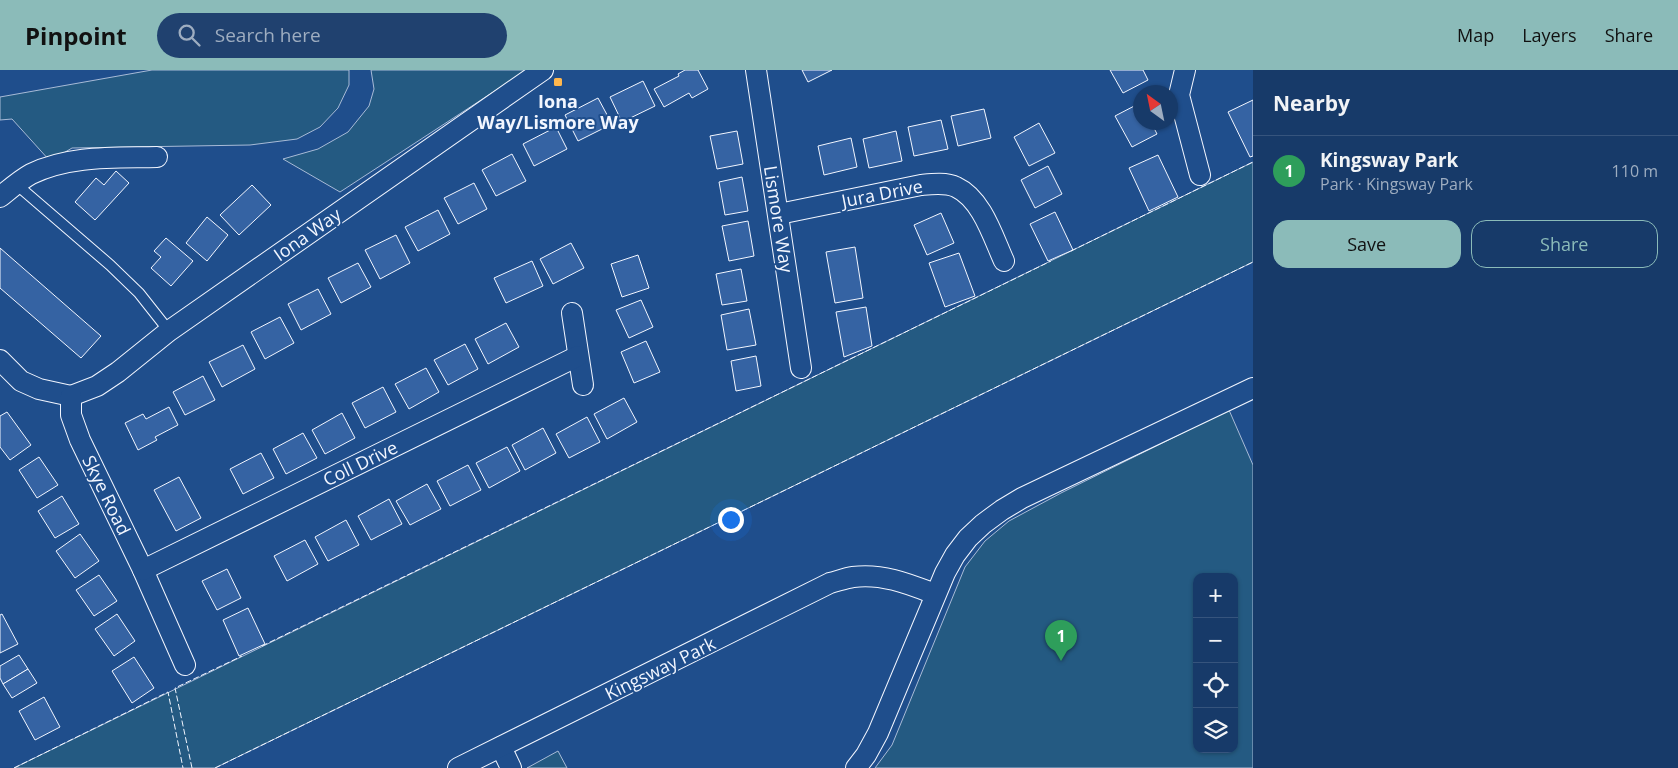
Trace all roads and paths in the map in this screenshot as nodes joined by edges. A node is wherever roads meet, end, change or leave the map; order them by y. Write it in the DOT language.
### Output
graph roads {
  1 [pos="543,70"];
  2 [pos="756,70"];
  3 [pos="1185,70"];
  4 [pos="157,157"];
  5 [pos="1200,175"];
  6 [pos="16,184"];
  7 [pos="0,197"];
  8 [pos="779,214"];
  9 [pos="1004,261"];
  10 [pos="572,313"];
  11 [pos="169,331"];
  12 [pos="578,356"];
  13 [pos="0,360"];
  14 [pos="801,368"];
  15 [pos="583,385"];
  16 [pos="1253,388"];
  17 [pos="71,396"];
  18 [pos="143,570"];
  19 [pos="935,594"];
  20 [pos="185,666"];
  21 [pos="501,747"];
  22 [pos="458,768"];
  23 [pos="511,768"];
  24 [pos="856,768"];
  1 -- 11 [label="street, Iona Way"];
  2 -- 8 [label="street, Lismore Way"];
  3 -- 5 [label="street"];
  4 -- 6 [label="street"];
  6 -- 7 [label="street"];
  6 -- 11 [label="lane"];
  8 -- 9 [label="street, Jura Drive"];
  8 -- 14 [label="street, Lismore Way"];
  10 -- 12 [label="street"];
  11 -- 17 [label="street, Iona Way"];
  12 -- 15 [label="street"];
  12 -- 18 [label="street, Coll Drive"];
  13 -- 17 [label="street"];
  16 -- 19 [label="street"];
  17 -- 18 [label="street, Skye Road"];
  18 -- 20 [label="street, Skye Road"];
  19 -- 21 [label="street, Kingsway Park"];
  19 -- 24 [label="street"];
  21 -- 22 [label="street, Kingsway Park"];
  21 -- 23 [label="street"];
}
